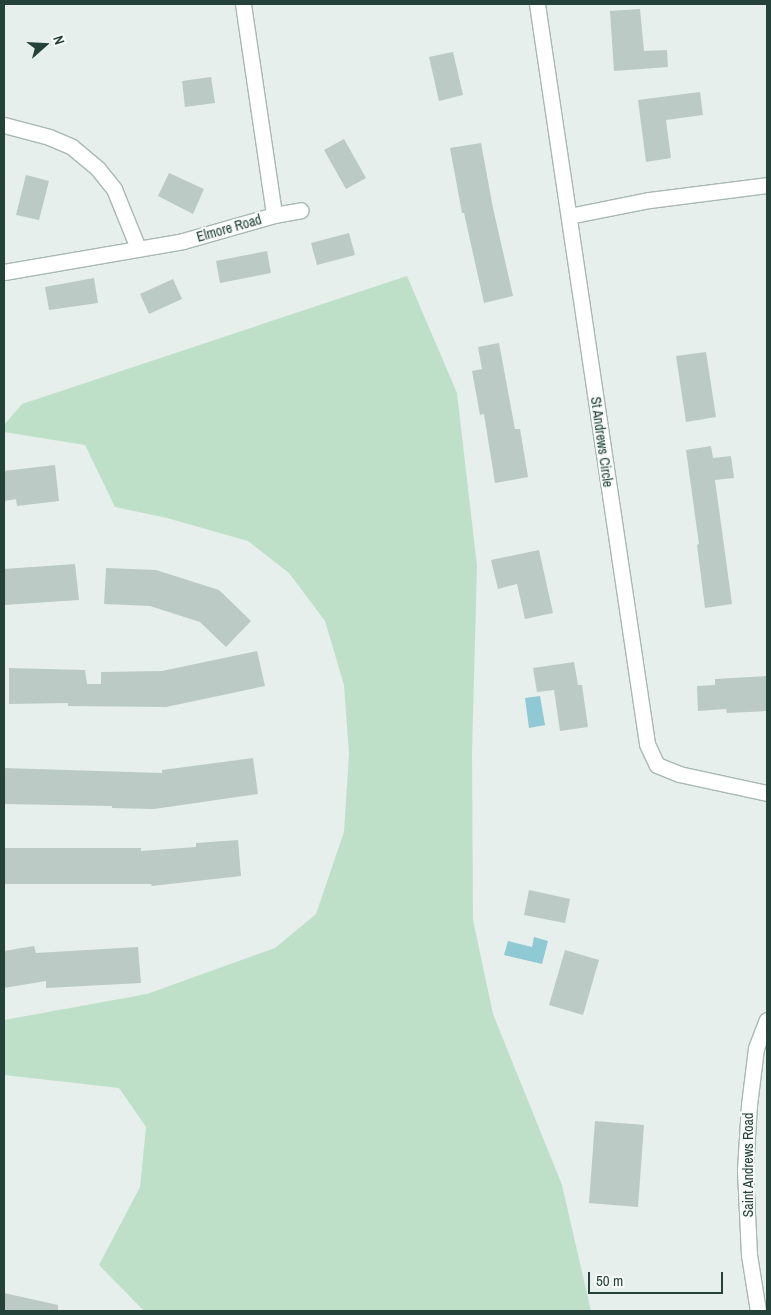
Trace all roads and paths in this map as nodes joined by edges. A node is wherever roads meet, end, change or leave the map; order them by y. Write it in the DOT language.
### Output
graph roads {
  1 [pos="243,4"];
  2 [pos="537,4"];
  3 [pos="4,125"];
  4 [pos="767,186"];
  5 [pos="302,210"];
  6 [pos="274,215"];
  7 [pos="569,216"];
  8 [pos="138,248"];
  9 [pos="4,272"];
  10 [pos="767,793"];
  11 [pos="767,1020"];
  12 [pos="758,1311"];
  1 -- 6 [label="street, Elmore Road"];
  2 -- 7 [label="street, St Andrews Circle"];
  3 -- 8 [label="street"];
  4 -- 7 [label="street"];
  5 -- 6 [label="street"];
  6 -- 8 [label="street, Elmore Road"];
  7 -- 10 [label="street, St Andrews Circle"];
  8 -- 9 [label="street, Elmore Road"];
  11 -- 12 [label="street, Saint Andrews Road"];
}
